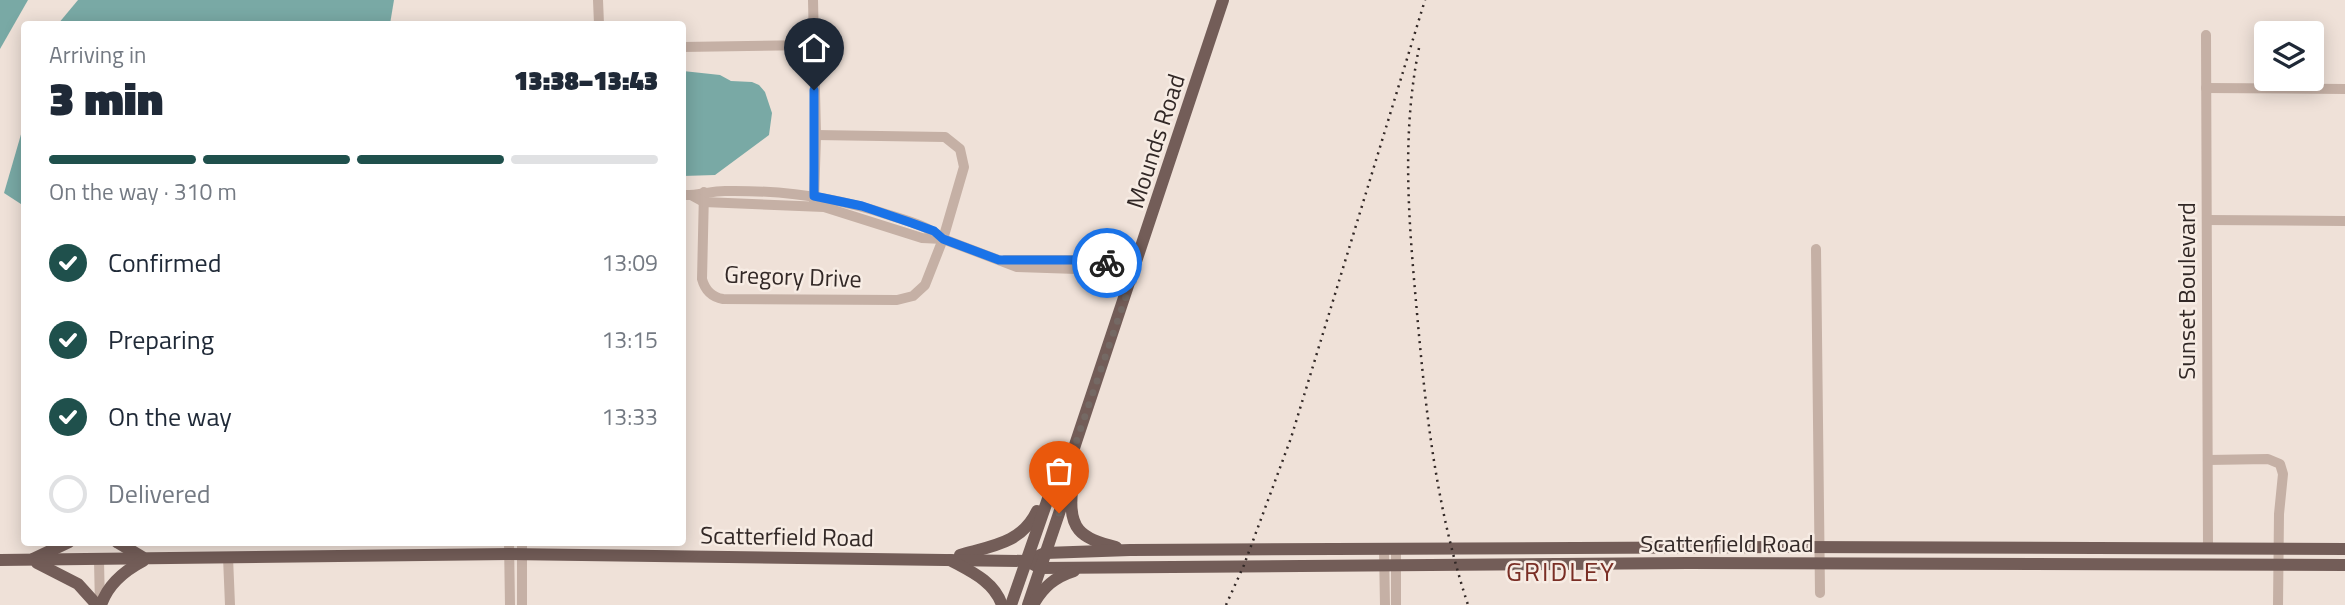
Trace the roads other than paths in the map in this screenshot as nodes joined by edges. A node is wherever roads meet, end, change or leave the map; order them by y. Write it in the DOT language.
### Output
graph roads {
  1 [pos="598,0"];
  2 [pos="813,0"];
  3 [pos="1223,0"];
  4 [pos="599,21"];
  5 [pos="2206,35"];
  6 [pos="813,46"];
  7 [pos="686,47"];
  8 [pos="2206,88"];
  9 [pos="2345,89"];
  10 [pos="816,135"];
  11 [pos="688,196"];
  12 [pos="704,197"];
  13 [pos="814,200"];
  14 [pos="2207,220"];
  15 [pos="2345,221"];
  16 [pos="943,239"];
  17 [pos="1816,249"];
  18 [pos="999,260"];
  19 [pos="1136,267"];
  20 [pos="1132,281"];
  21 [pos="1072,454"];
  22 [pos="2208,460"];
  23 [pos="1059,467"];
  24 [pos="1073,472"];
  25 [pos="60,546"];
  26 [pos="122,546"];
  27 [pos="1819,547"];
  28 [pos="515,548"];
  29 [pos="2208,548"];
  30 [pos="2278,548"];
  31 [pos="2345,549"];
  32 [pos="1130,550"];
  33 [pos="1390,550"];
  34 [pos="1045,553"];
  35 [pos="228,556"];
  36 [pos="146,559"];
  37 [pos="946,559"];
  38 [pos="0,560"];
  39 [pos="30,560"];
  40 [pos="99,561"];
  41 [pos="1027,561"];
  42 [pos="2278,563"];
  43 [pos="1819,564"];
  44 [pos="2345,565"];
  45 [pos="1096,566"];
  46 [pos="1390,566"];
  47 [pos="1040,568"];
  48 [pos="1820,593"];
  49 [pos="99,605"];
  50 [pos="230,605"];
  51 [pos="510,605"];
  52 [pos="522,605"];
  53 [pos="1002,605"];
  54 [pos="1011,605"];
  55 [pos="1028,605"];
  56 [pos="1033,605"];
  57 [pos="1385,605"];
  58 [pos="1396,605"];
  59 [pos="2278,605"];
  1 -- 4 [label="street"];
  2 -- 6 [label="street"];
  3 -- 19 [label="main road, Mounds Road"];
  5 -- 8 [label="street, Sunset Boulevard"];
  6 -- 7 [label="street"];
  6 -- 10 [label="street"];
  8 -- 9 [label="street"];
  8 -- 14 [label="street, Sunset Boulevard"];
  10 -- 13 [label="street"];
  10 -- 16 [label="street, Gregory Drive"];
  11 -- 12 [label="street"];
  12 -- 13 [label="street"];
  12 -- 16 [label="street, Gregory Drive"];
  13 -- 16 [label="street"];
  14 -- 15 [label="street"];
  14 -- 22 [label="street, Sunset Boulevard"];
  16 -- 18 [label="street"];
  17 -- 27 [label="street"];
  18 -- 19 [label="street"];
  18 -- 20 [label="street"];
  19 -- 20 [label="main road, Mounds Road"];
  20 -- 21 [label="main road, Mounds Road"];
  21 -- 23 [label="main road, Mounds Road"];
  21 -- 24 [label="main road, Mounds Road"];
  22 -- 29 [label="street, Sunset Boulevard"];
  22 -- 30 [label="street"];
  23 -- 37 [label="main road"];
  23 -- 41 [label="main road, Mounds Road"];
  24 -- 32 [label="main road"];
  24 -- 34 [label="main road, Mounds Road"];
  25 -- 39 [label="main road"];
  26 -- 36 [label="main road"];
  27 -- 29 [label="main road, Scatterfield Road"];
  27 -- 33 [label="main road, Scatterfield Road"];
  27 -- 43 [label="street"];
  28 -- 35 [label="main road, Scatterfield Road"];
  28 -- 37 [label="main road, Scatterfield Road"];
  28 -- 51 [label="street"];
  28 -- 52 [label="street"];
  29 -- 30 [label="main road, Scatterfield Road"];
  30 -- 31 [label="main road, Scatterfield Road"];
  30 -- 42 [label="street"];
  32 -- 33 [label="main road, Scatterfield Road"];
  32 -- 34 [label="main road, Scatterfield Road"];
  33 -- 46 [label="street"];
  34 -- 41 [label="main road, Scatterfield Road"];
  34 -- 47 [label="main road, Mounds Road"];
  35 -- 36 [label="main road, Scatterfield Road"];
  35 -- 50 [label="street"];
  36 -- 40 [label="main road, Scatterfield Road"];
  36 -- 49 [label="main road"];
  37 -- 41 [label="main road, Scatterfield Road"];
  37 -- 53 [label="main road"];
  38 -- 39 [label="main road, Scatterfield Road"];
  39 -- 40 [label="main road, Scatterfield Road"];
  39 -- 49 [label="main road"];
  40 -- 49 [label="street"];
  41 -- 47 [label="main road, Scatterfield Road"];
  41 -- 54 [label="main road, Mounds Road"];
  42 -- 43 [label="main road, Scatterfield Road"];
  42 -- 44 [label="main road, Scatterfield Road"];
  42 -- 59 [label="street"];
  43 -- 46 [label="main road, Scatterfield Road"];
  43 -- 48 [label="street"];
  45 -- 46 [label="main road, Scatterfield Road"];
  45 -- 47 [label="main road, Scatterfield Road"];
  45 -- 56 [label="main road"];
  46 -- 57 [label="street"];
  46 -- 58 [label="street"];
  47 -- 55 [label="main road, Mounds Road"];
}
